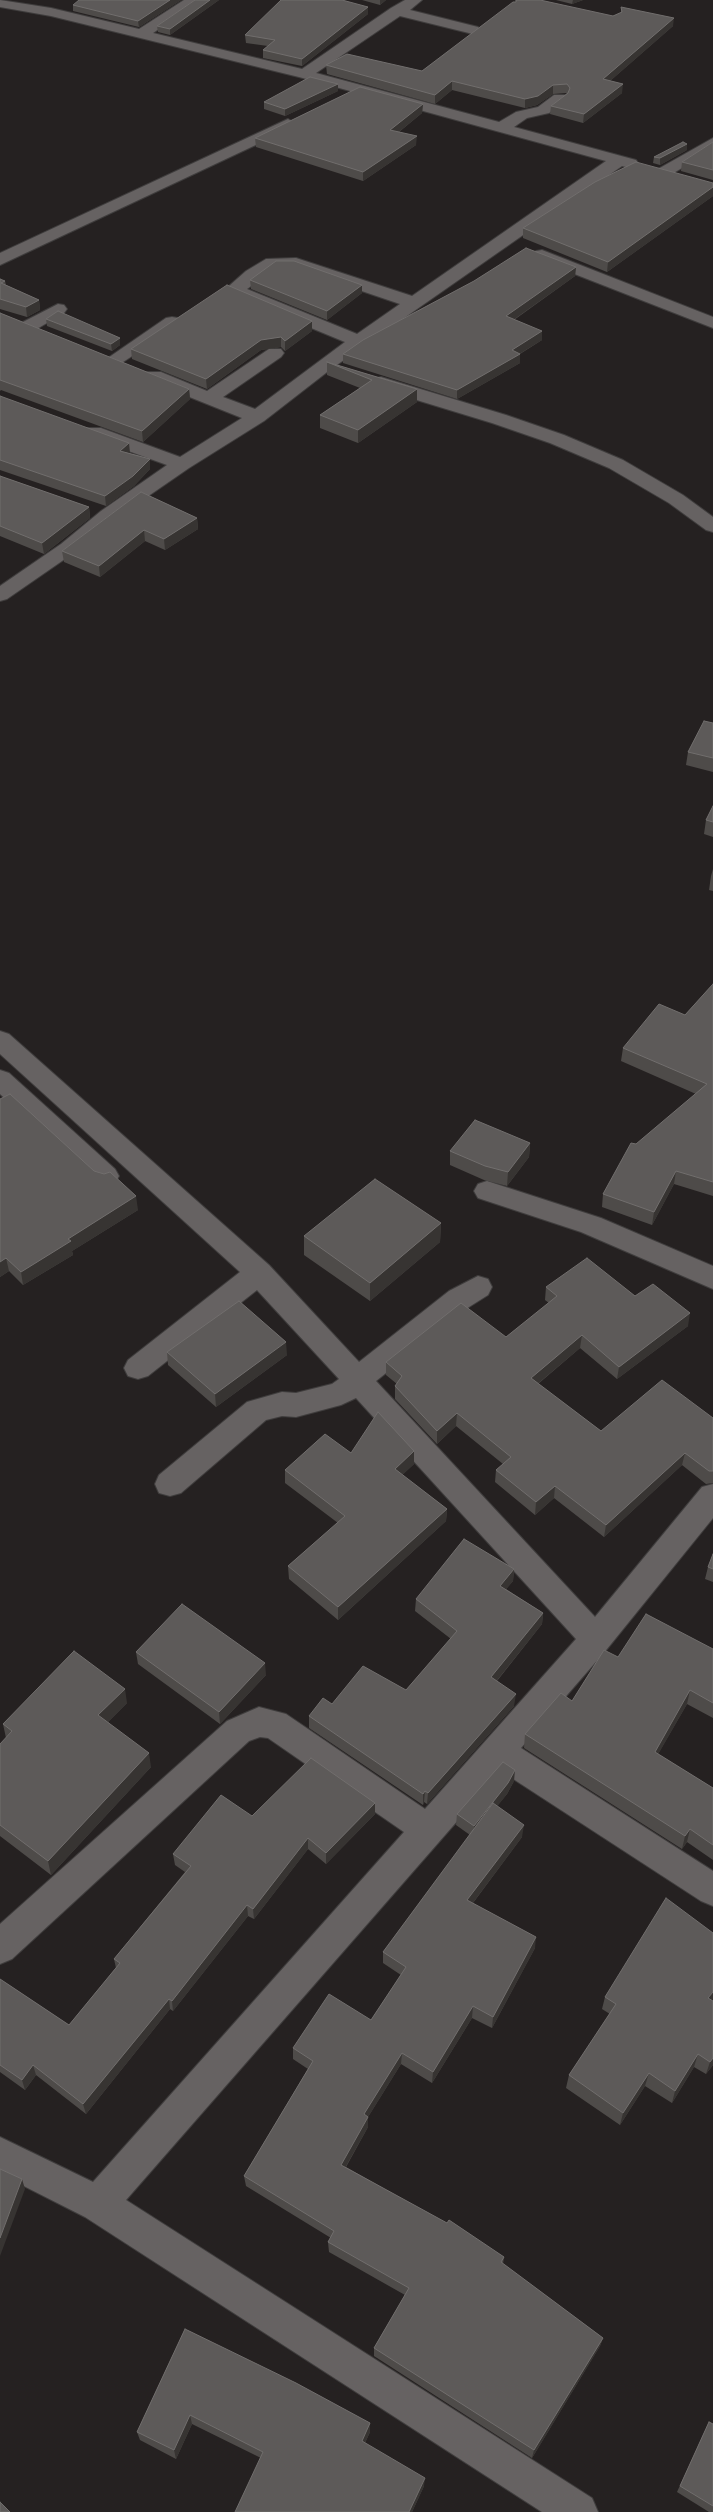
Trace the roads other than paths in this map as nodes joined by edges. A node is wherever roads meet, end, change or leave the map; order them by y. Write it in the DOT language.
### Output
graph roads {
  1 [pos="194,0"];
  2 [pos="415,0"];
  3 [pos="0,3"];
  4 [pos="374,9"];
  5 [pos="394,12"];
  6 [pos="473,30"];
  7 [pos="141,34"];
  8 [pos="304,74"];
  9 [pos="358,89"];
  10 [pos="340,98"];
  11 [pos="560,98"];
  12 [pos="305,116"];
  13 [pos="501,128"];
  14 [pos="713,143"];
  15 [pos="618,160"];
  16 [pos="664,172"];
  17 [pos="680,177"];
  18 [pos="506,241"];
  19 [pos="0,260"];
  20 [pos="414,303"];
  21 [pos="58,309"];
  22 [pos="190,310"];
  23 [pos="713,324"];
  24 [pos="30,327"];
  25 [pos="360,342"];
  26 [pos="275,353"];
  27 [pos="325,366"];
  28 [pos="344,371"];
  29 [pos="362,377"];
  30 [pos="209,398"];
  31 [pos="257,417"];
  32 [pos="75,425"];
  33 [pos="182,464"];
  34 [pos="713,526"];
  35 [pos="0,595"];
  36 [pos="0,1040"];
  37 [pos="4,1088"];
  38 [pos="106,1176"];
  39 [pos="488,1192"];
  40 [pos="259,1273"];
  41 [pos="713,1278"];
  42 [pos="478,1287"];
  43 [pos="138,1368"];
  44 [pos="358,1380"];
  45 [pos="170,1484"];
  46 [pos="709,1507"];
  47 [pos="596,1639"];
  48 [pos="498,1751"];
  49 [pos="428,1830"];
  50 [pos="713,1890"];
  51 [pos="0,1947"];
  52 [pos="0,2155"];
  53 [pos="98,2204"];
  54 [pos="578,2512"];
  1 -- 7 [label="street"];
  2 -- 5 [label="street"];
  3 -- 7 [label="street"];
  4 -- 5 [label="street"];
  5 -- 6 [label="street"];
  5 -- 8 [label="street"];
  7 -- 8 [label="street"];
  8 -- 9 [label="street"];
  9 -- 10 [label="street"];
  9 -- 13 [label="street"];
  11 -- 13 [label="street"];
  12 -- 19 [label="street"];
  13 -- 15 [label="street"];
  14 -- 16 [label="street"];
  15 -- 16 [label="street"];
  15 -- 18 [label="street"];
  16 -- 17 [label="street"];
  18 -- 20 [label="street"];
  18 -- 23 [label="street"];
  20 -- 25 [label="street"];
  20 -- 25 [label="street"];
  21 -- 24 [label="street"];
  22 -- 30 [label="street"];
  25 -- 27 [label="street"];
  26 -- 30 [label="street"];
  27 -- 28 [label="street"];
  27 -- 31 [label="street"];
  29 -- 34 [label="street"];
  30 -- 31 [label="street"];
  31 -- 33 [label="street"];
  32 -- 33 [label="street"];
  33 -- 35 [label="street"];
  36 -- 40 [label="street"];
  37 -- 38 [label="street"];
  39 -- 41 [label="street"];
  40 -- 43 [label="street"];
  40 -- 44 [label="street"];
  42 -- 44 [label="street"];
  44 -- 45 [label="street"];
  44 -- 47 [label="street"];
  46 -- 47 [label="street"];
  47 -- 48 [label="street"];
  48 -- 49 [label="street"];
  48 -- 50 [label="street"];
  49 -- 51 [label="street"];
  49 -- 53 [label="street"];
  52 -- 53 [label="street"];
  53 -- 54 [label="street"];
}
